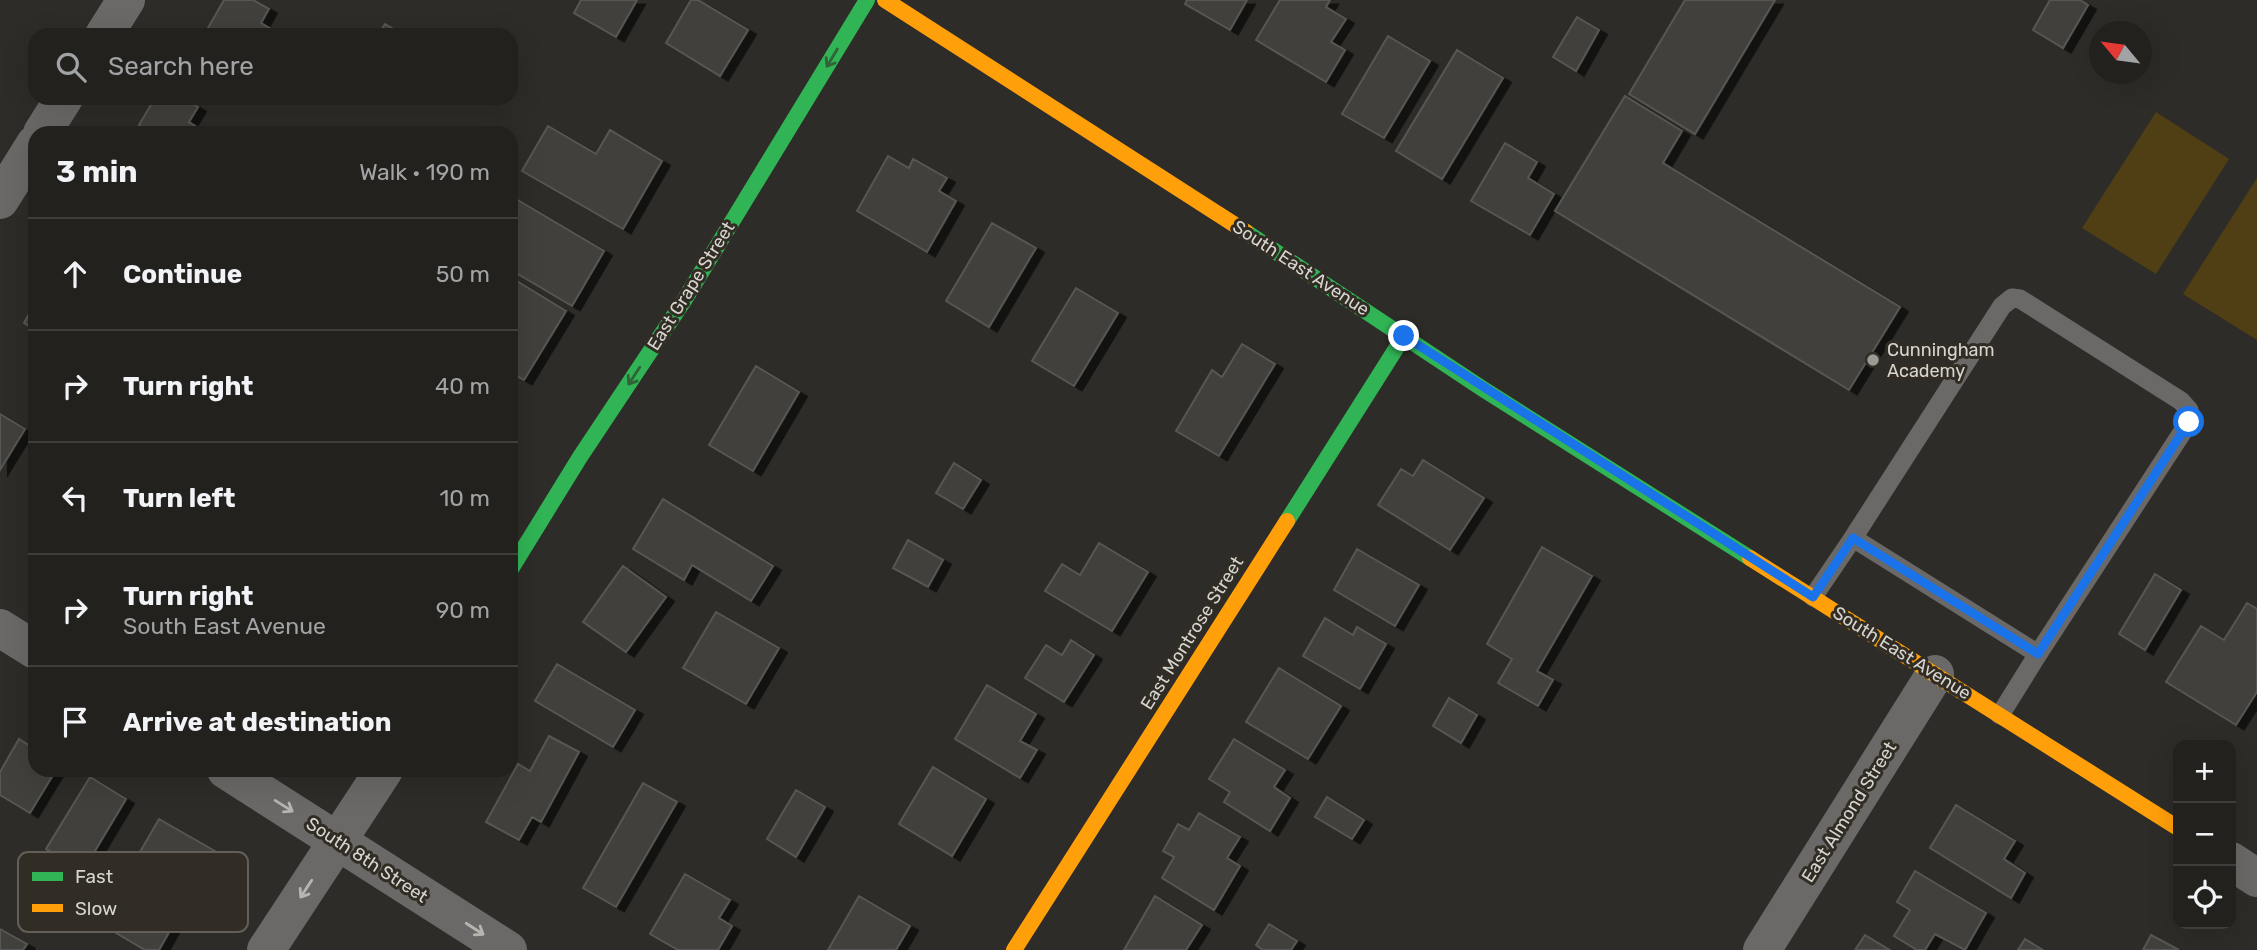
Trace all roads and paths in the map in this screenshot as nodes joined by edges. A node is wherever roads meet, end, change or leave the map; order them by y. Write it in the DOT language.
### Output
graph roads {
  1 [pos="126,0"];
  2 [pos="867,0"];
  3 [pos="885,0"];
  4 [pos="108,28"];
  5 [pos="60,105"];
  6 [pos="46,126"];
  7 [pos="28,155"];
  8 [pos="0,200"];
  9 [pos="1404,336"];
  10 [pos="1853,538"];
  11 [pos="518,558"];
  12 [pos="1813,597"];
  13 [pos="0,628"];
  14 [pos="28,646"];
  15 [pos="2038,654"];
  16 [pos="1936,674"];
  17 [pos="2000,715"];
  18 [pos="237,777"];
  19 [pos="379,777"];
  20 [pos="2173,825"];
  21 [pos="338,840"];
  22 [pos="266,950"];
  23 [pos="508,950"];
  24 [pos="1014,950"];
  25 [pos="1762,950"];
  1 -- 4 [label="street"];
  2 -- 11 [label="street, East Grape Street, one-way"];
  3 -- 9 [label="street, South East Avenue"];
  5 -- 6 [label="street"];
  7 -- 8 [label="street"];
  9 -- 12 [label="street, South East Avenue"];
  9 -- 24 [label="street, East Montrose Street"];
  10 -- 12 [label="lane"];
  10 -- 15 [label="lane"];
  10 -- 15 [label="lane"];
  12 -- 16 [label="street, South East Avenue"];
  13 -- 14 [label="street"];
  15 -- 17 [label="lane"];
  16 -- 17 [label="street, South East Avenue"];
  16 -- 25 [label="street, East Almond Street"];
  17 -- 20 [label="street, South East Avenue"];
  18 -- 21 [label="street, South 8th Street, one-way"];
  19 -- 21 [label="street"];
  21 -- 22 [label="street, one-way"];
  21 -- 23 [label="street, South 8th Street, one-way"];
}
